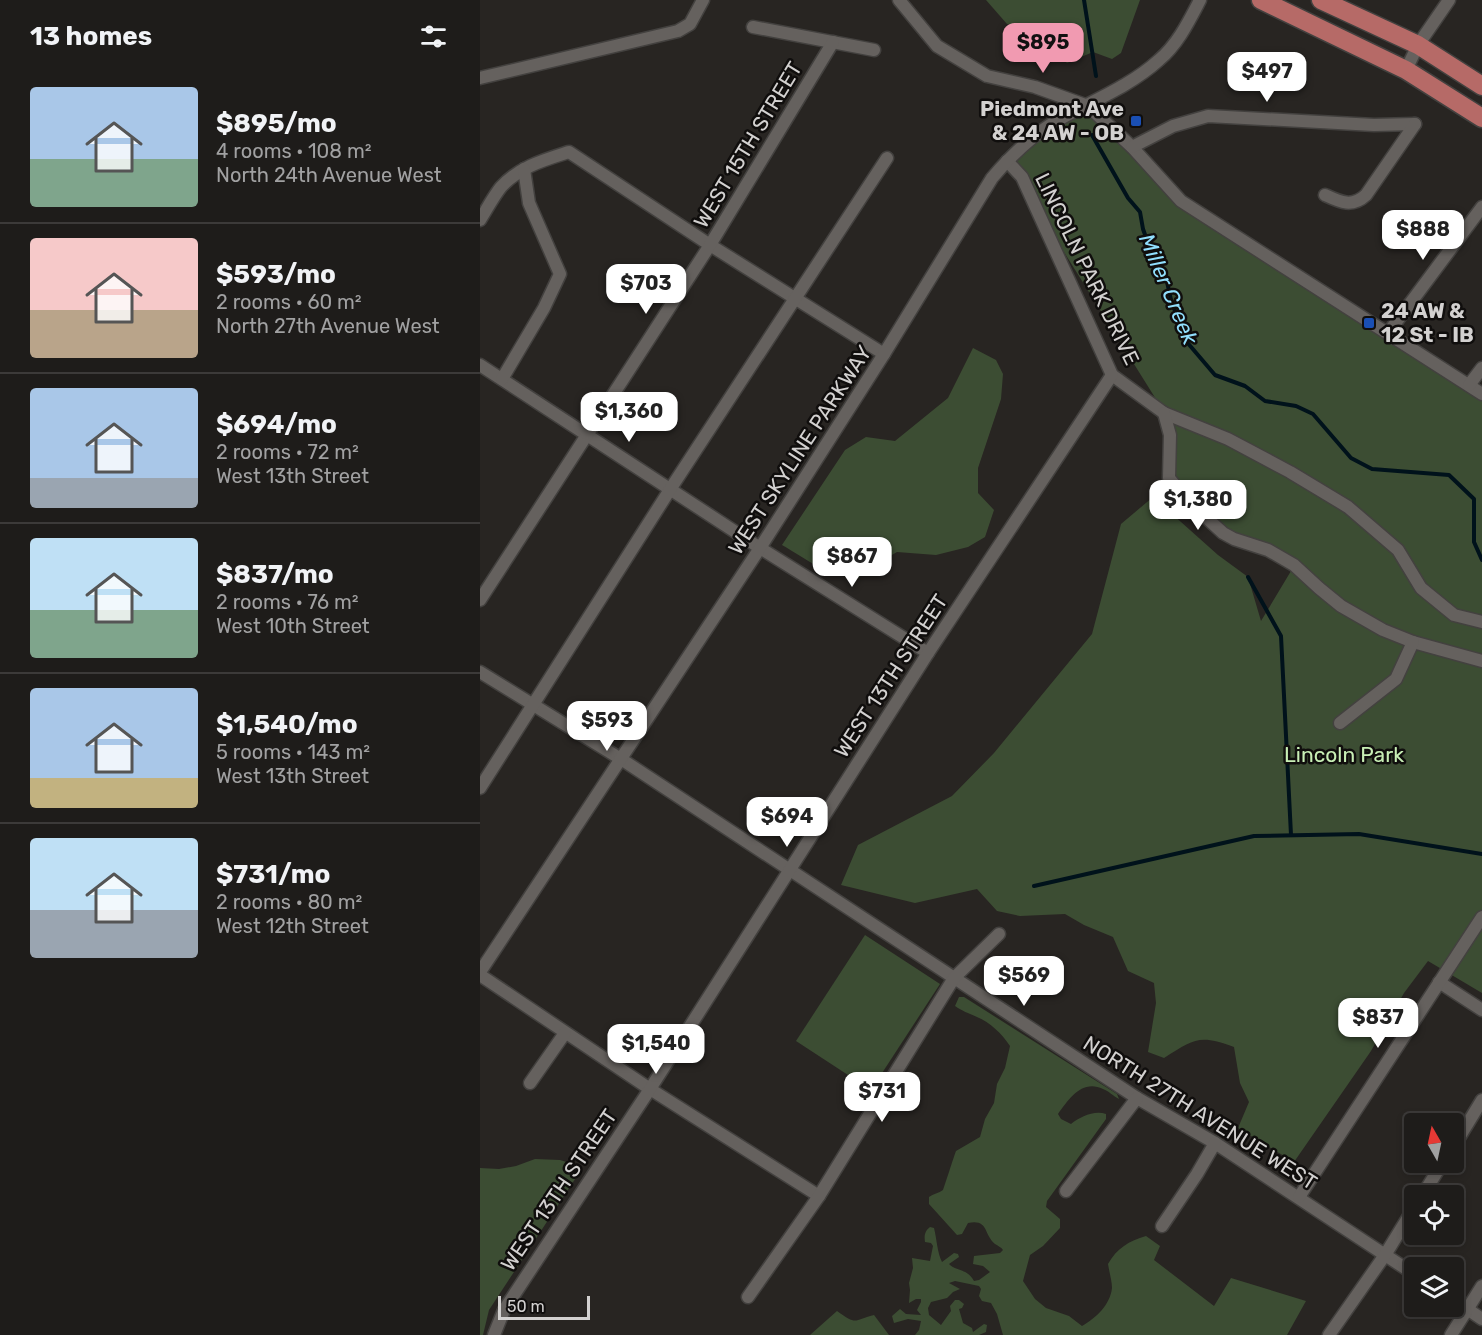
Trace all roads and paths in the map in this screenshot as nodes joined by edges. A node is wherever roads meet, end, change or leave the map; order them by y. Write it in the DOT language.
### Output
graph roads {
  1 [pos="703,0"];
  2 [pos="899,0"];
  3 [pos="1200,0"];
  4 [pos="1261,0"];
  5 [pos="1321,0"];
  6 [pos="1433,0"];
  7 [pos="1447,3"];
  8 [pos="753,27"];
  9 [pos="833,42"];
  10 [pos="1418,45"];
  11 [pos="874,50"];
  12 [pos="1406,70"];
  13 [pos="480,78"];
  14 [pos="1482,86"];
  15 [pos="1088,106"];
  16 [pos="1482,118"];
  17 [pos="1132,147"];
  18 [pos="886,158"];
  19 [pos="1007,161"];
  20 [pos="524,169"];
  21 [pos="1325,195"];
  22 [pos="1482,207"];
  23 [pos="480,220"];
  24 [pos="710,244"];
  25 [pos="797,298"];
  26 [pos="1388,333"];
  27 [pos="884,354"];
  28 [pos="480,364"];
  29 [pos="1482,368"];
  30 [pos="1112,375"];
  31 [pos="502,379"];
  32 [pos="1469,385"];
  33 [pos="1482,394"];
  34 [pos="1164,412"];
  35 [pos="587,434"];
  36 [pos="671,488"];
  37 [pos="760,548"];
  38 [pos="480,600"];
  39 [pos="1482,622"];
  40 [pos="1413,642"];
  41 [pos="928,653"];
  42 [pos="1482,661"];
  43 [pos="480,672"];
  44 [pos="532,705"];
  45 [pos="1340,723"];
  46 [pos="621,759"];
  47 [pos="480,788"];
  48 [pos="790,870"];
  49 [pos="1482,916"];
  50 [pos="999,934"];
  51 [pos="480,974"];
  52 [pos="954,978"];
  53 [pos="1439,982"];
  54 [pos="1482,1010"];
  55 [pos="565,1033"];
  56 [pos="530,1083"];
  57 [pos="650,1089"];
  58 [pos="1137,1098"];
  59 [pos="1482,1100"];
  60 [pos="1464,1130"];
  61 [pos="1215,1143"];
  62 [pos="1066,1191"];
  63 [pos="819,1196"];
  64 [pos="1299,1197"];
  65 [pos="1404,1224"];
  66 [pos="1162,1226"];
  67 [pos="1385,1255"];
  68 [pos="1404,1267"];
  69 [pos="1482,1286"];
  70 [pos="748,1298"];
  71 [pos="1464,1307"];
  72 [pos="1468,1310"];
  73 [pos="1482,1319"];
  74 [pos="494,1335"];
  75 [pos="1329,1335"];
  76 [pos="1451,1335"];
  1 -- 13 [label="street"];
  2 -- 15 [label="street"];
  3 -- 15 [label="street, WEST SKYLINE PARKWAY"];
  4 -- 12 [label="highway"];
  5 -- 10 [label="highway"];
  6 -- 7 [label="street"];
  7 -- 10 [label="street"];
  8 -- 9 [label="street"];
  9 -- 11 [label="street"];
  9 -- 24 [label="street, WEST 15TH STREET"];
  10 -- 12 [label="street"];
  10 -- 14 [label="highway"];
  12 -- 16 [label="highway"];
  15 -- 17 [label="street"];
  15 -- 19 [label="street, WEST SKYLINE PARKWAY"];
  17 -- 21 [label="street"];
  17 -- 26 [label="street"];
  18 -- 25 [label="street"];
  19 -- 27 [label="street, WEST SKYLINE PARKWAY"];
  19 -- 30 [label="street, LINCOLN PARK DRIVE"];
  20 -- 23 [label="street"];
  20 -- 24 [label="street"];
  20 -- 31 [label="street"];
  22 -- 26 [label="street"];
  24 -- 25 [label="street"];
  24 -- 35 [label="street, WEST 15TH STREET"];
  25 -- 27 [label="street"];
  25 -- 36 [label="street"];
  26 -- 32 [label="street"];
  27 -- 37 [label="street, WEST SKYLINE PARKWAY"];
  28 -- 31 [label="street"];
  29 -- 32 [label="street"];
  30 -- 34 [label="street, LINCOLN PARK DRIVE"];
  30 -- 41 [label="street, WEST 13TH STREET"];
  31 -- 35 [label="street"];
  32 -- 33 [label="street"];
  34 -- 39 [label="street, LINCOLN PARK DRIVE"];
  34 -- 40 [label="street"];
  35 -- 36 [label="street"];
  35 -- 38 [label="street, WEST 15TH STREET"];
  36 -- 37 [label="street"];
  36 -- 44 [label="street"];
  37 -- 41 [label="street"];
  37 -- 46 [label="street, WEST SKYLINE PARKWAY"];
  40 -- 42 [label="street"];
  40 -- 45 [label="street"];
  41 -- 48 [label="street, WEST 13TH STREET"];
  43 -- 44 [label="street, NORTH 27TH AVENUE WEST"];
  44 -- 46 [label="street, NORTH 27TH AVENUE WEST"];
  44 -- 47 [label="street"];
  46 -- 48 [label="street, NORTH 27TH AVENUE WEST"];
  46 -- 51 [label="street, WEST SKYLINE PARKWAY"];
  48 -- 52 [label="street, NORTH 27TH AVENUE WEST"];
  48 -- 57 [label="street, WEST 13TH STREET"];
  49 -- 53 [label="street"];
  50 -- 52 [label="street"];
  51 -- 55 [label="street"];
  52 -- 58 [label="street, NORTH 27TH AVENUE WEST"];
  52 -- 63 [label="street"];
  53 -- 54 [label="street"];
  53 -- 64 [label="street"];
  55 -- 56 [label="street"];
  55 -- 57 [label="street"];
  57 -- 63 [label="street"];
  57 -- 74 [label="street, WEST 13TH STREET"];
  58 -- 61 [label="street, NORTH 27TH AVENUE WEST"];
  58 -- 62 [label="street"];
  59 -- 60 [label="street"];
  61 -- 64 [label="street, NORTH 27TH AVENUE WEST"];
  61 -- 66 [label="street"];
  63 -- 70 [label="street"];
  64 -- 67 [label="street, NORTH 27TH AVENUE WEST"];
  65 -- 67 [label="street"];
  67 -- 68 [label="street, NORTH 27TH AVENUE WEST"];
  67 -- 75 [label="street"];
  69 -- 72 [label="street"];
  71 -- 72 [label="street"];
  72 -- 73 [label="street"];
  72 -- 76 [label="street"];
}
